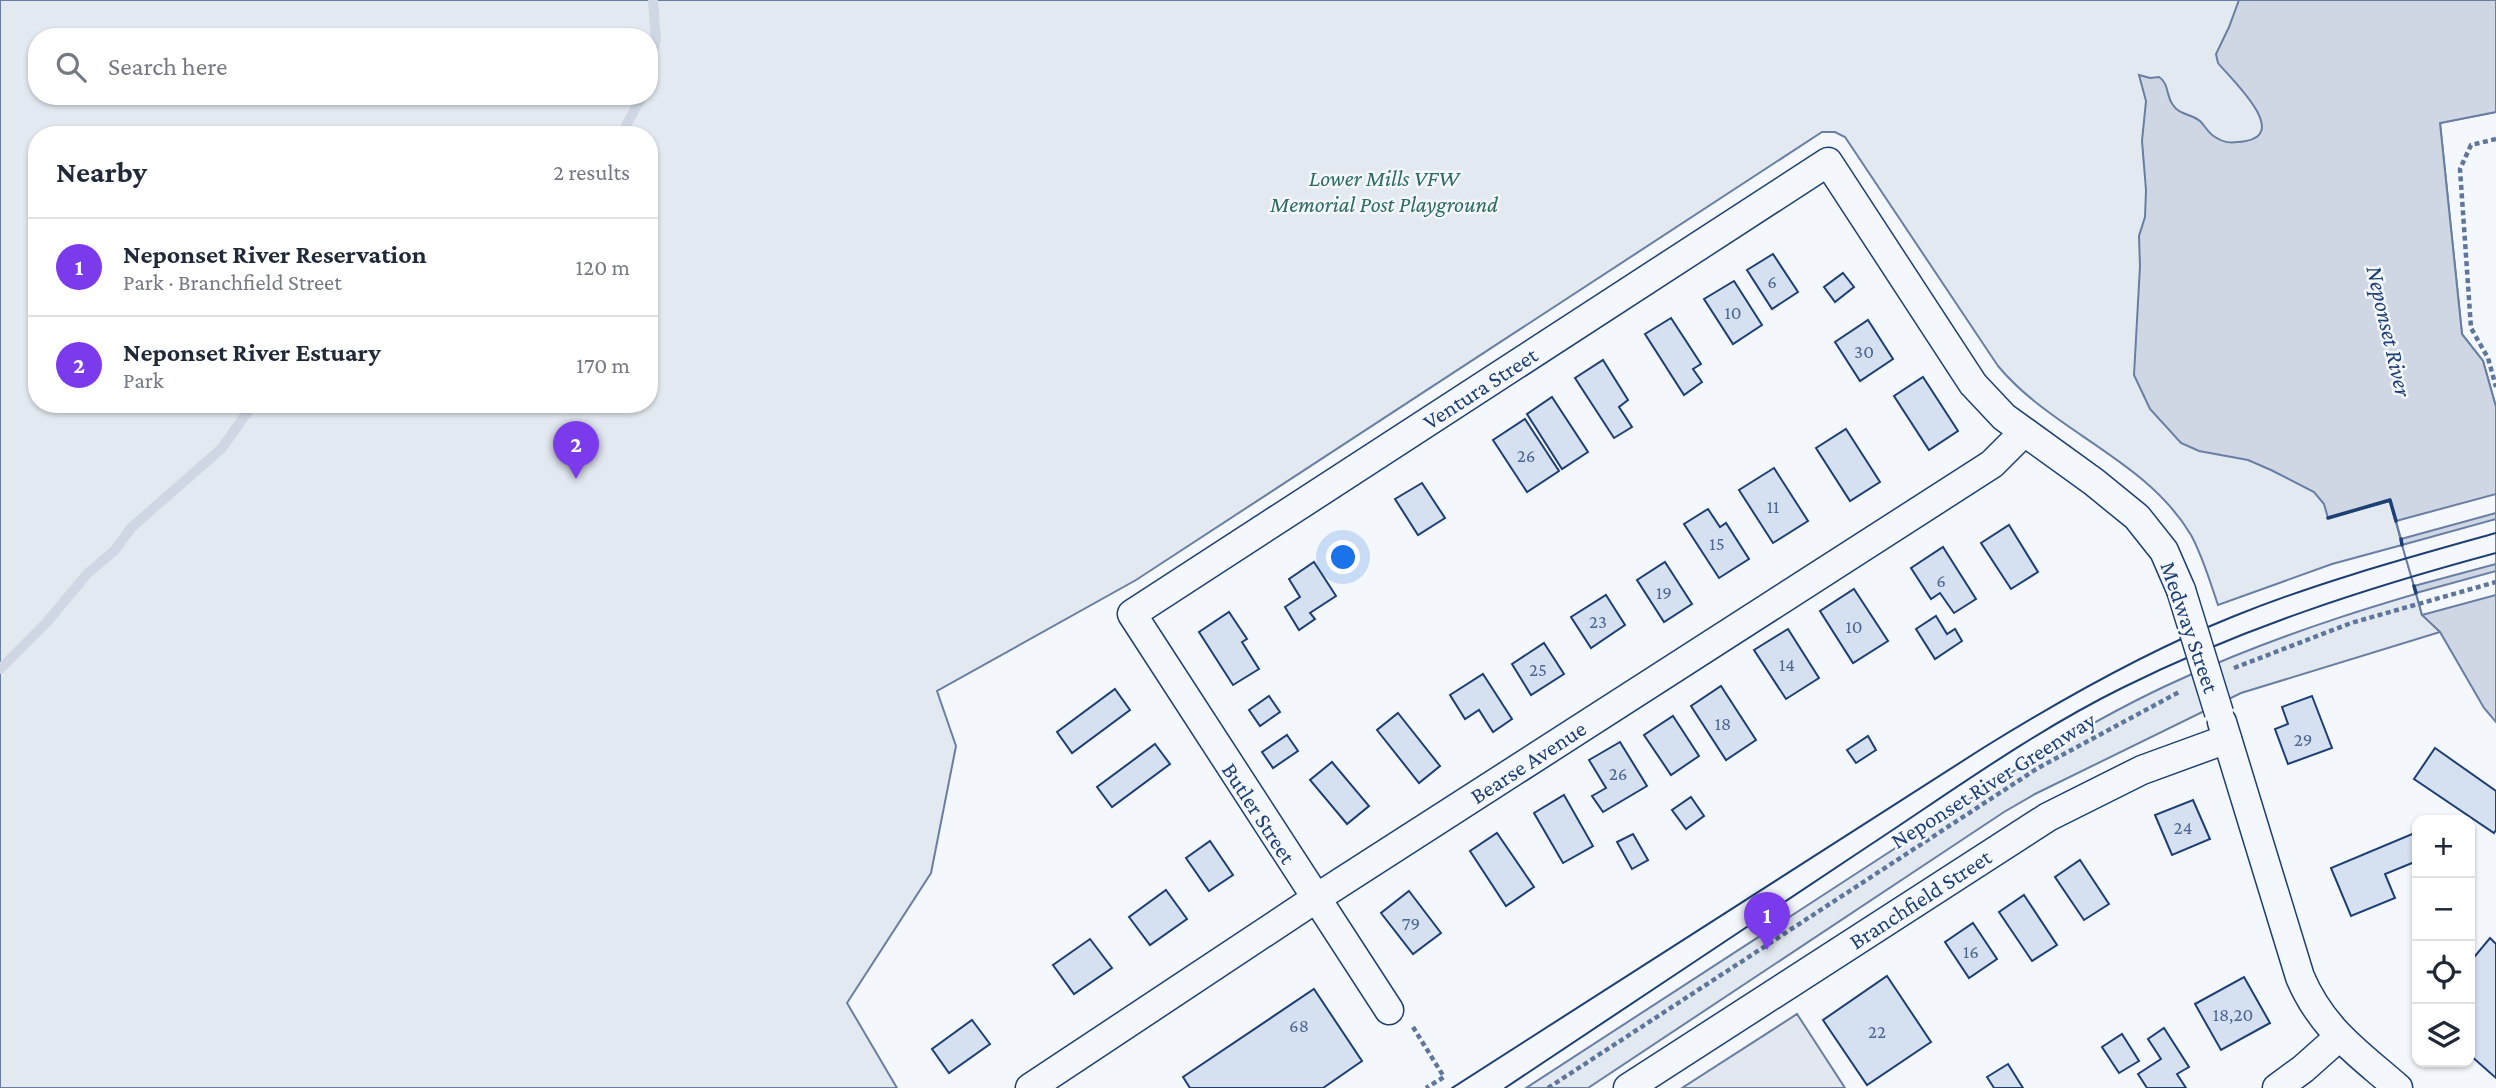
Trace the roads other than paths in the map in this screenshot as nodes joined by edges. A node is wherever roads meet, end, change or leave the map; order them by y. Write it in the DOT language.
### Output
graph roads {
  1 [pos="1828,162"];
  2 [pos="2024,432"];
  3 [pos="1132,614"];
  4 [pos="2223,726"];
  5 [pos="1315,899"];
  6 [pos="1389,1010"];
  7 [pos="2339,1037"];
  8 [pos="1030,1088"];
  9 [pos="1628,1088"];
  10 [pos="2277,1088"];
  11 [pos="2398,1088"];
  1 -- 2 [label="street, Medway Street"];
  1 -- 3 [label="street, Ventura Street"];
  2 -- 4 [label="street, Medway Street, bridge"];
  2 -- 5 [label="street, Bearse Avenue"];
  3 -- 5 [label="street, Butler Street"];
  4 -- 7 [label="street, Medway Street"];
  4 -- 9 [label="street, Branchfield Street"];
  5 -- 6 [label="street, Butler Street"];
  5 -- 8 [label="street, Bearse Avenue"];
  7 -- 10 [label="street"];
  7 -- 11 [label="street, Medway Street"];
}
